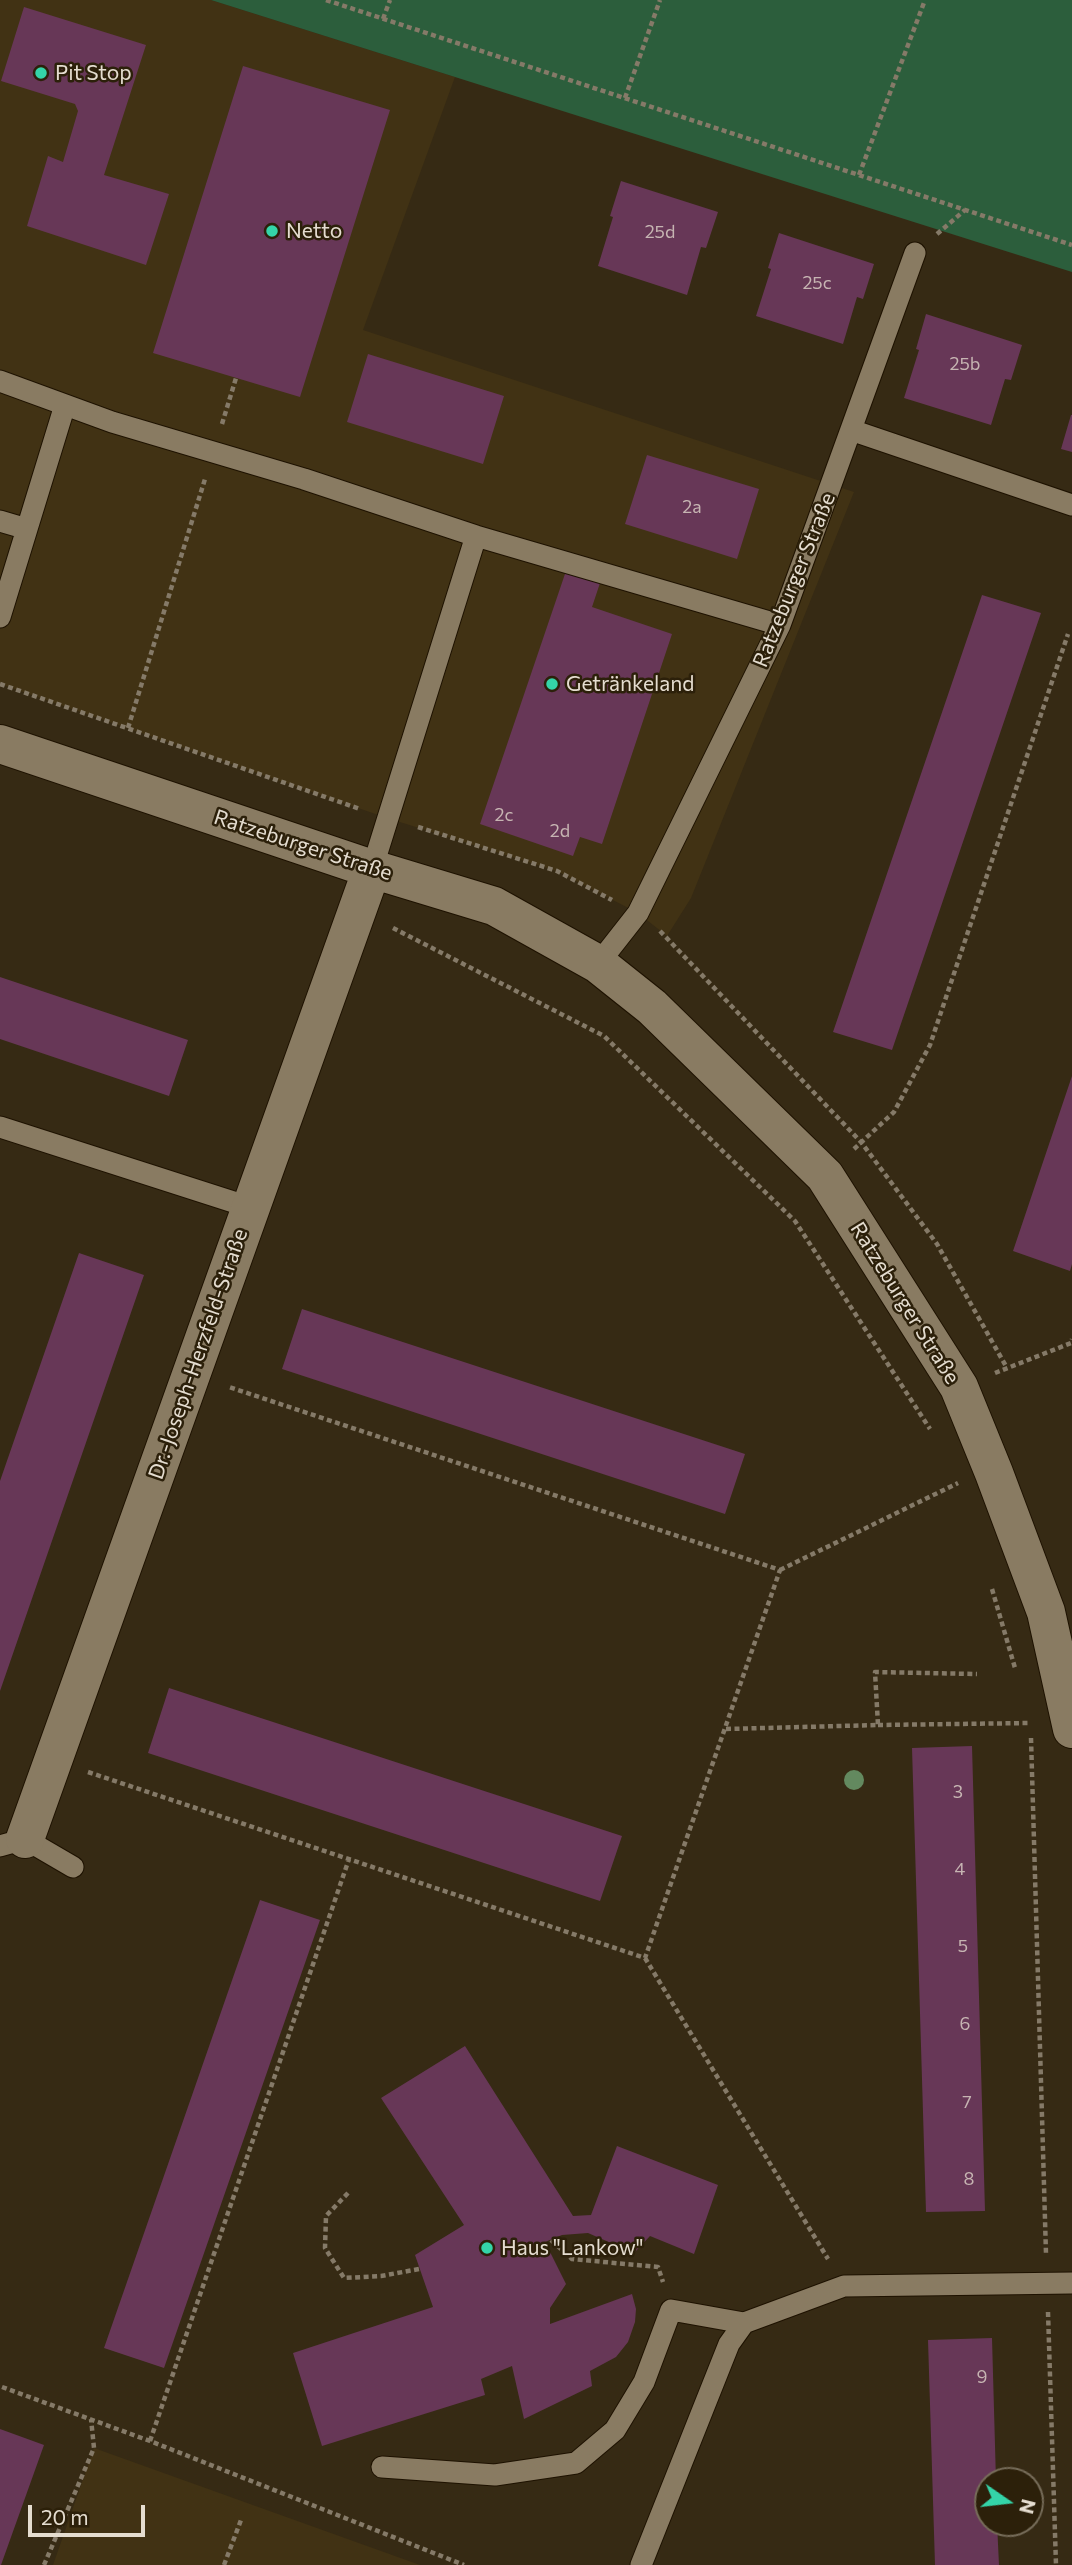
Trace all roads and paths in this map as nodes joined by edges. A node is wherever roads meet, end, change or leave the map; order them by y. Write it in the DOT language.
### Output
graph roads {
  1 [pos="326,0"];
  2 [pos="390,0"];
  3 [pos="660,0"];
  4 [pos="925,0"];
  5 [pos="383,19"];
  6 [pos="625,98"];
  7 [pos="859,175"];
  8 [pos="1072,245"];
  9 [pos="915,253"];
  10 [pos="236,378"];
  11 [pos="0,381"];
  12 [pos="65,405"];
  13 [pos="851,430"];
  14 [pos="214,452"];
  15 [pos="1072,505"];
  16 [pos="0,520"];
  17 [pos="27,529"];
  18 [pos="476,536"];
  19 [pos="0,617"];
  20 [pos="780,625"];
  21 [pos="1068,634"];
  22 [pos="0,684"];
  23 [pos="128,728"];
  24 [pos="0,744"];
  25 [pos="387,818"];
  26 [pos="372,869"];
  27 [pos="638,913"];
  28 [pos="356,915"];
  29 [pos="598,964"];
  30 [pos="0,1127"];
  31 [pos="825,1175"];
  32 [pos="249,1206"];
  33 [pos="1072,1339"];
  34 [pos="191,1375"];
  35 [pos="959,1387"];
  36 [pos="933,1434"];
  37 [pos="954,1470"];
  38 [pos="780,1570"];
  39 [pos="988,1576"];
  40 [pos="1015,1669"];
  41 [pos="976,1674"];
  42 [pos="1027,1709"];
  43 [pos="1031,1723"];
  44 [pos="878,1725"];
  45 [pos="726,1729"];
  46 [pos="1072,1729"];
  47 [pos="54,1760"];
  48 [pos="12,1843"];
  49 [pos="349,1859"];
  50 [pos="73,1867"];
  51 [pos="645,1958"];
  52 [pos="348,2193"];
  53 [pos="551,2240"];
  54 [pos="419,2269"];
  55 [pos="1072,2283"];
  56 [pos="1047,2284"];
  57 [pos="844,2286"];
  58 [pos="671,2310"];
  59 [pos="744,2323"];
  60 [pos="1,2386"];
  61 [pos="91,2419"];
  62 [pos="150,2441"];
  63 [pos="382,2468"];
  64 [pos="241,2520"];
  65 [pos="44,2565"];
  66 [pos="224,2565"];
  67 [pos="464,2565"];
  68 [pos="641,2565"];
  69 [pos="1056,2565"];
  1 -- 5 [label="path"];
  2 -- 5 [label="path"];
  3 -- 6 [label="path"];
  4 -- 7 [label="path"];
  5 -- 6 [label="path"];
  6 -- 7 [label="path"];
  7 -- 8 [label="path"];
  9 -- 13 [label="lane, Ratzeburger Straße"];
  10 -- 14 [label="path"];
  11 -- 12 [label="lane"];
  12 -- 14 [label="lane"];
  12 -- 17 [label="lane"];
  13 -- 15 [label="lane"];
  13 -- 20 [label="lane, Ratzeburger Straße"];
  14 -- 18 [label="lane"];
  14 -- 23 [label="path"];
  16 -- 17 [label="lane"];
  17 -- 19 [label="lane"];
  18 -- 20 [label="lane"];
  18 -- 25 [label="lane"];
  20 -- 27 [label="lane, Ratzeburger Straße"];
  21 -- 31 [label="path"];
  22 -- 23 [label="path"];
  23 -- 25 [label="path"];
  24 -- 26 [label="street, Ratzeburger Straße"];
  25 -- 26 [label="lane"];
  25 -- 27 [label="path"];
  26 -- 28 [label="street, Dr.-Joseph-Herzfeld-Straße"];
  26 -- 29 [label="street, Ratzeburger Straße"];
  27 -- 29 [label="lane, Ratzeburger Straße"];
  28 -- 32 [label="street, Dr.-Joseph-Herzfeld-Straße"];
  28 -- 36 [label="path"];
  29 -- 31 [label="street, Ratzeburger Straße"];
  30 -- 32 [label="lane"];
  31 -- 35 [label="street, Ratzeburger Straße"];
  32 -- 34 [label="street, Dr.-Joseph-Herzfeld-Straße"];
  33 -- 35 [label="path"];
  34 -- 38 [label="path"];
  34 -- 47 [label="street, Dr.-Joseph-Herzfeld-Straße"];
  35 -- 46 [label="street, Ratzeburger Straße"];
  37 -- 38 [label="path"];
  38 -- 45 [label="path"];
  39 -- 40 [label="path"];
  41 -- 44 [label="path"];
  42 -- 43 [label="path"];
  43 -- 44 [label="path"];
  43 -- 56 [label="path"];
  44 -- 45 [label="path"];
  45 -- 51 [label="path"];
  47 -- 48 [label="street, Dr.-Joseph-Herzfeld-Straße"];
  47 -- 49 [label="path"];
  48 -- 50 [label="lane"];
  49 -- 51 [label="path"];
  49 -- 62 [label="path"];
  51 -- 57 [label="path"];
  52 -- 54 [label="path"];
  53 -- 58 [label="path"];
  55 -- 56 [label="lane"];
  56 -- 57 [label="lane"];
  56 -- 69 [label="path"];
  57 -- 59 [label="lane"];
  58 -- 59 [label="lane"];
  58 -- 63 [label="lane"];
  59 -- 68 [label="lane"];
  60 -- 61 [label="path"];
  61 -- 62 [label="path"];
  61 -- 65 [label="path"];
  62 -- 67 [label="path"];
  64 -- 66 [label="path"];
}
